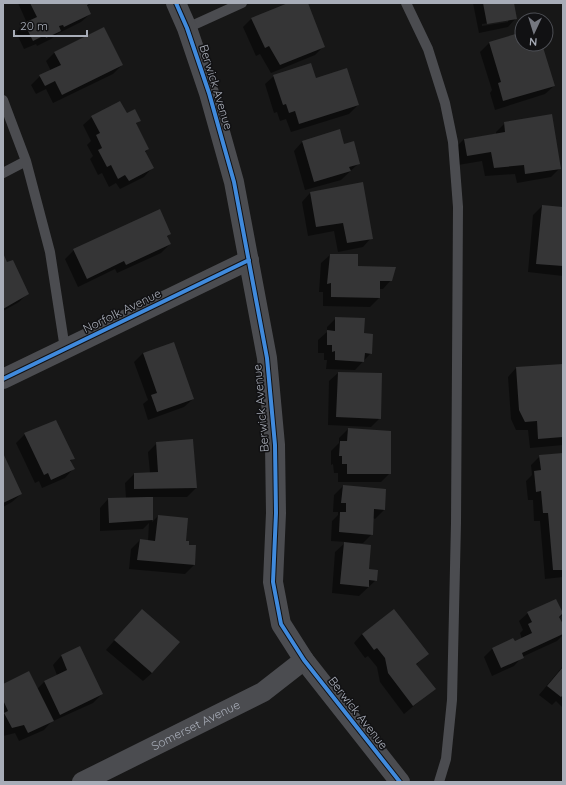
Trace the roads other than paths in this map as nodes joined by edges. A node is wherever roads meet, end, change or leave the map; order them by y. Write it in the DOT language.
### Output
graph roads {
  1 [pos="176,3"];
  2 [pos="242,3"];
  3 [pos="406,3"];
  4 [pos="187,28"];
  5 [pos="3,100"];
  6 [pos="26,161"];
  7 [pos="3,172"];
  8 [pos="250,260"];
  9 [pos="65,349"];
  10 [pos="3,379"];
  11 [pos="304,660"];
  12 [pos="82,782"];
  13 [pos="400,782"];
  14 [pos="439,782"];
  1 -- 4 [label="street, Berwick Avenue"];
  2 -- 4 [label="lane"];
  3 -- 14 [label="lane"];
  4 -- 8 [label="street, Berwick Avenue"];
  5 -- 6 [label="lane"];
  6 -- 7 [label="lane"];
  6 -- 9 [label="lane"];
  8 -- 9 [label="street, Norfolk Avenue"];
  8 -- 11 [label="street, Berwick Avenue"];
  9 -- 10 [label="street, Norfolk Avenue"];
  11 -- 12 [label="street, Somerset Avenue"];
  11 -- 13 [label="street, Berwick Avenue"];
}
